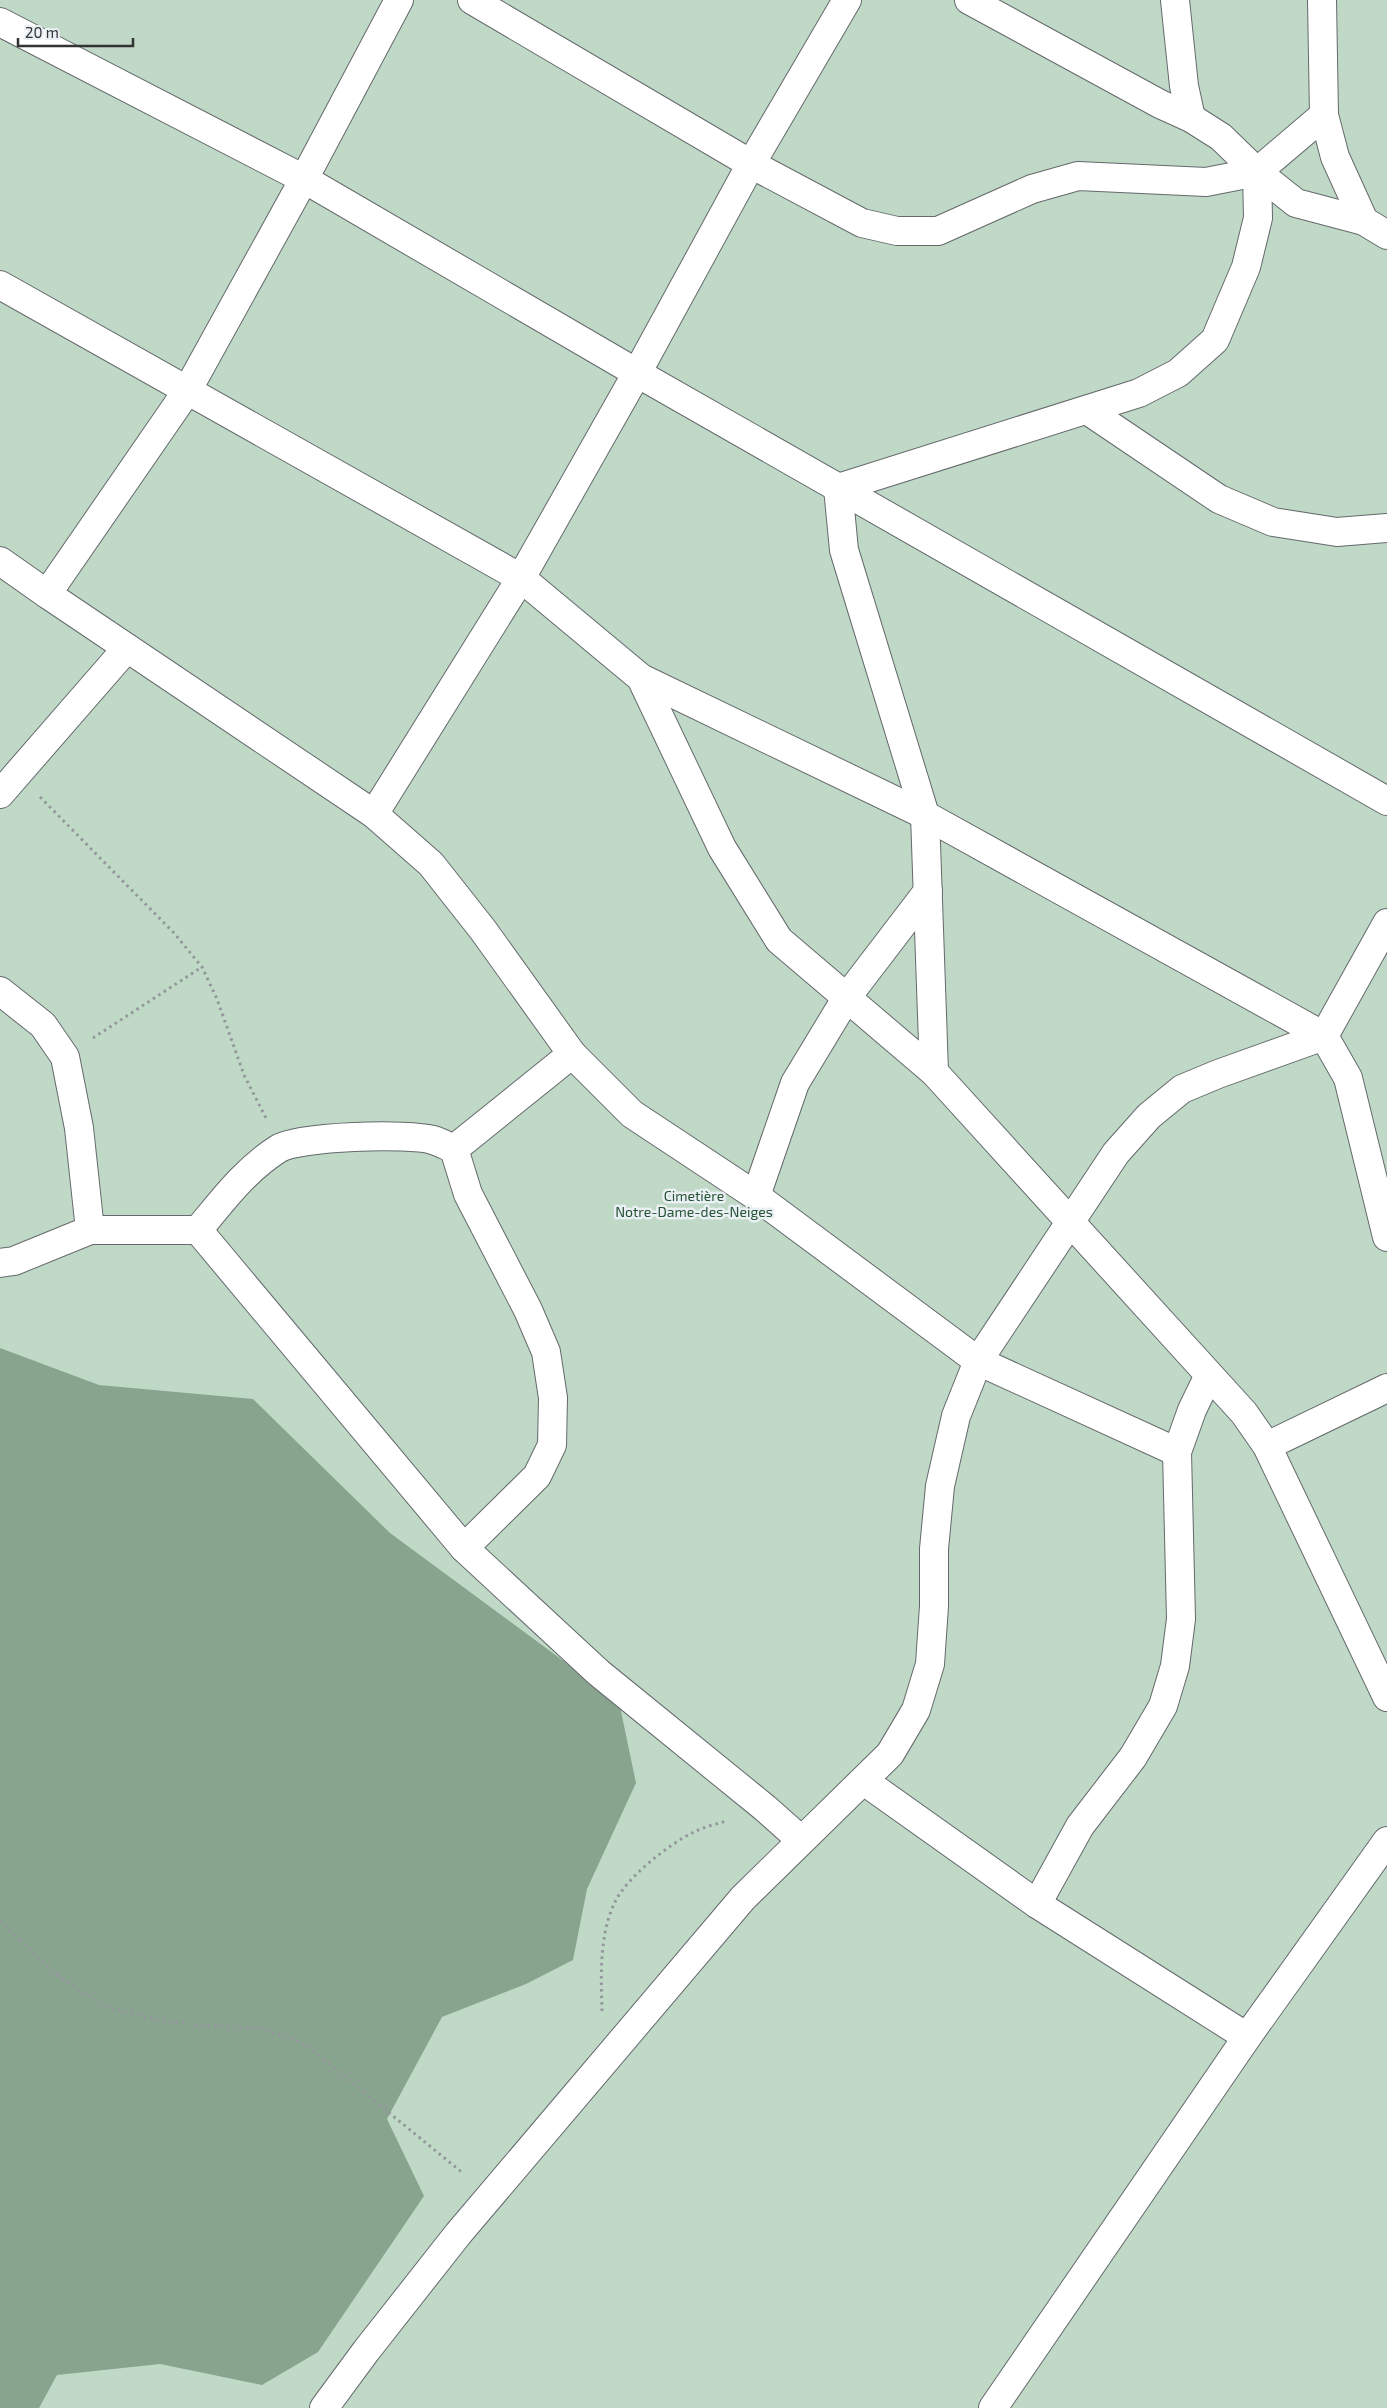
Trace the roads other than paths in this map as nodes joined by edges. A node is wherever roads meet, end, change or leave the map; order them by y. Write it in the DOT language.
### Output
graph roads {
  1 [pos="399,0"];
  2 [pos="472,0"];
  3 [pos="847,0"];
  4 [pos="970,0"];
  5 [pos="1175,0"];
  6 [pos="1322,0"];
  7 [pos="0,22"];
  8 [pos="1324,115"];
  9 [pos="1191,118"];
  10 [pos="751,164"];
  11 [pos="1257,172"];
  12 [pos="304,179"];
  13 [pos="1376,228"];
  14 [pos="0,285"];
  15 [pos="637,374"];
  16 [pos="188,391"];
  17 [pos="1087,410"];
  18 [pos="838,488"];
  19 [pos="1387,528"];
  20 [pos="0,560"];
  21 [pos="521,578"];
  22 [pos="47,594"];
  23 [pos="127,648"];
  24 [pos="640,678"];
  25 [pos="9,785"];
  26 [pos="1387,801"];
  27 [pos="374,814"];
  28 [pos="925,816"];
  29 [pos="928,891"];
  30 [pos="1387,923"];
  31 [pos="0,991"];
  32 [pos="847,997"];
  33 [pos="1324,1036"];
  34 [pos="572,1054"];
  35 [pos="934,1072"];
  36 [pos="454,1149"];
  37 [pos="756,1196"];
  38 [pos="1069,1222"];
  39 [pos="90,1230"];
  40 [pos="198,1230"];
  41 [pos="1387,1237"];
  42 [pos="0,1263"];
  43 [pos="978,1361"];
  44 [pos="1209,1375"];
  45 [pos="1387,1388"];
  46 [pos="1267,1446"];
  47 [pos="1177,1452"];
  48 [pos="464,1548"];
  49 [pos="1387,1698"];
  50 [pos="864,1780"];
  51 [pos="801,1840"];
  52 [pos="1387,1841"];
  53 [pos="1037,1904"];
  54 [pos="1247,2038"];
  55 [pos="324,2408"];
  56 [pos="993,2408"];
  1 -- 12 [label="lane"];
  2 -- 10 [label="lane"];
  3 -- 10 [label="lane"];
  4 -- 9 [label="lane"];
  5 -- 9 [label="lane"];
  6 -- 8 [label="lane"];
  7 -- 12 [label="lane"];
  8 -- 11 [label="lane"];
  8 -- 13 [label="lane"];
  9 -- 11 [label="lane"];
  10 -- 11 [label="lane"];
  10 -- 15 [label="lane"];
  11 -- 13 [label="lane"];
  11 -- 17 [label="lane"];
  12 -- 15 [label="lane"];
  12 -- 16 [label="lane"];
  14 -- 16 [label="lane"];
  15 -- 18 [label="lane"];
  15 -- 21 [label="lane"];
  16 -- 21 [label="lane"];
  16 -- 22 [label="lane"];
  17 -- 18 [label="lane"];
  17 -- 19 [label="lane"];
  18 -- 26 [label="lane"];
  18 -- 28 [label="lane"];
  20 -- 22 [label="lane"];
  21 -- 24 [label="lane"];
  21 -- 27 [label="lane"];
  22 -- 23 [label="lane"];
  23 -- 25 [label="lane"];
  23 -- 27 [label="lane"];
  24 -- 28 [label="lane"];
  24 -- 32 [label="lane"];
  27 -- 34 [label="lane"];
  28 -- 29 [label="lane"];
  28 -- 33 [label="lane"];
  29 -- 32 [label="lane"];
  29 -- 35 [label="lane"];
  30 -- 33 [label="lane"];
  31 -- 39 [label="lane"];
  32 -- 35 [label="lane"];
  32 -- 37 [label="lane"];
  33 -- 38 [label="lane"];
  33 -- 41 [label="lane"];
  34 -- 36 [label="lane"];
  34 -- 37 [label="lane"];
  35 -- 38 [label="lane"];
  36 -- 40 [label="lane"];
  36 -- 48 [label="lane"];
  37 -- 43 [label="lane"];
  38 -- 43 [label="lane"];
  38 -- 44 [label="lane"];
  39 -- 40 [label="lane"];
  39 -- 42 [label="lane"];
  40 -- 48 [label="lane"];
  43 -- 47 [label="lane"];
  43 -- 50 [label="lane"];
  44 -- 46 [label="lane"];
  44 -- 47 [label="lane"];
  45 -- 46 [label="lane"];
  46 -- 49 [label="lane"];
  47 -- 53 [label="lane"];
  48 -- 51 [label="lane"];
  50 -- 51 [label="lane"];
  50 -- 53 [label="lane"];
  51 -- 55 [label="lane"];
  52 -- 54 [label="lane"];
  53 -- 54 [label="lane"];
  54 -- 56 [label="lane"];
}
